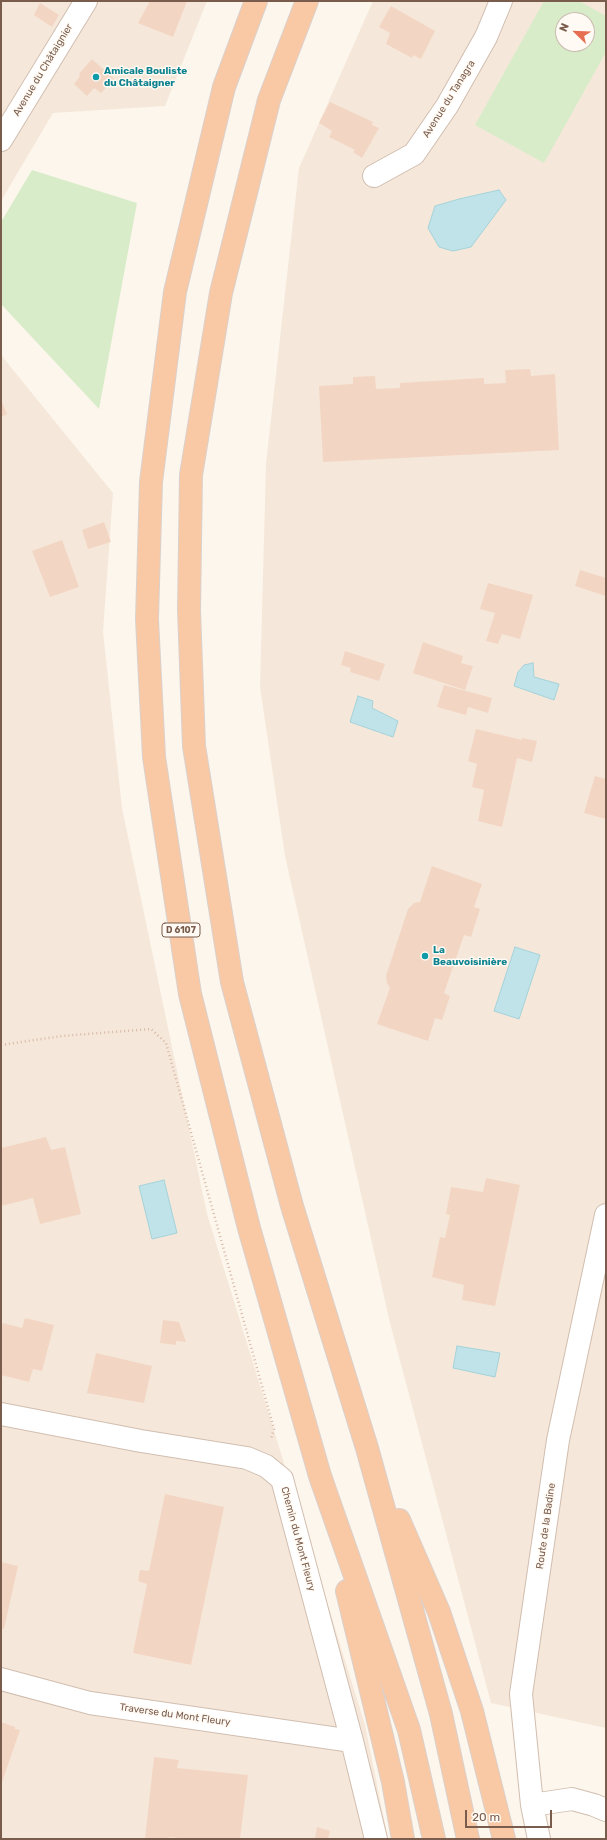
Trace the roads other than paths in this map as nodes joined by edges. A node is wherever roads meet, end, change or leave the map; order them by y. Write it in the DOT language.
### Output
graph roads {
  1 [pos="86,1"];
  2 [pos="256,1"];
  3 [pos="306,1"];
  4 [pos="501,1"];
  5 [pos="1,140"];
  6 [pos="374,176"];
  7 [pos="606,1215"];
  8 [pos="1,1414"];
  9 [pos="367,1448"];
  10 [pos="320,1476"];
  11 [pos="1,1679"];
  12 [pos="352,1741"];
  13 [pos="532,1805"];
  14 [pos="606,1810"];
  15 [pos="376,1839"];
  16 [pos="403,1839"];
  17 [pos="434,1839"];
  18 [pos="468,1839"];
  19 [pos="504,1839"];
  20 [pos="539,1839"];
  1 -- 5 [label="street, Avenue du Châtaignier"];
  2 -- 10 [label="highway, D 6107"];
  3 -- 9 [label="highway"];
  4 -- 6 [label="street, Avenue du Tanagra"];
  7 -- 13 [label="street, Route de la Badine"];
  8 -- 12 [label="street, Chemin du Mont Fleury"];
  9 -- 18 [label="highway"];
  9 -- 19 [label="highway"];
  10 -- 16 [label="highway"];
  10 -- 17 [label="highway, D 6107"];
  11 -- 12 [label="street, Traverse du Mont Fleury"];
  12 -- 15 [label="street"];
  13 -- 14 [label="street"];
  13 -- 20 [label="street, Route de la Badine"];
}
